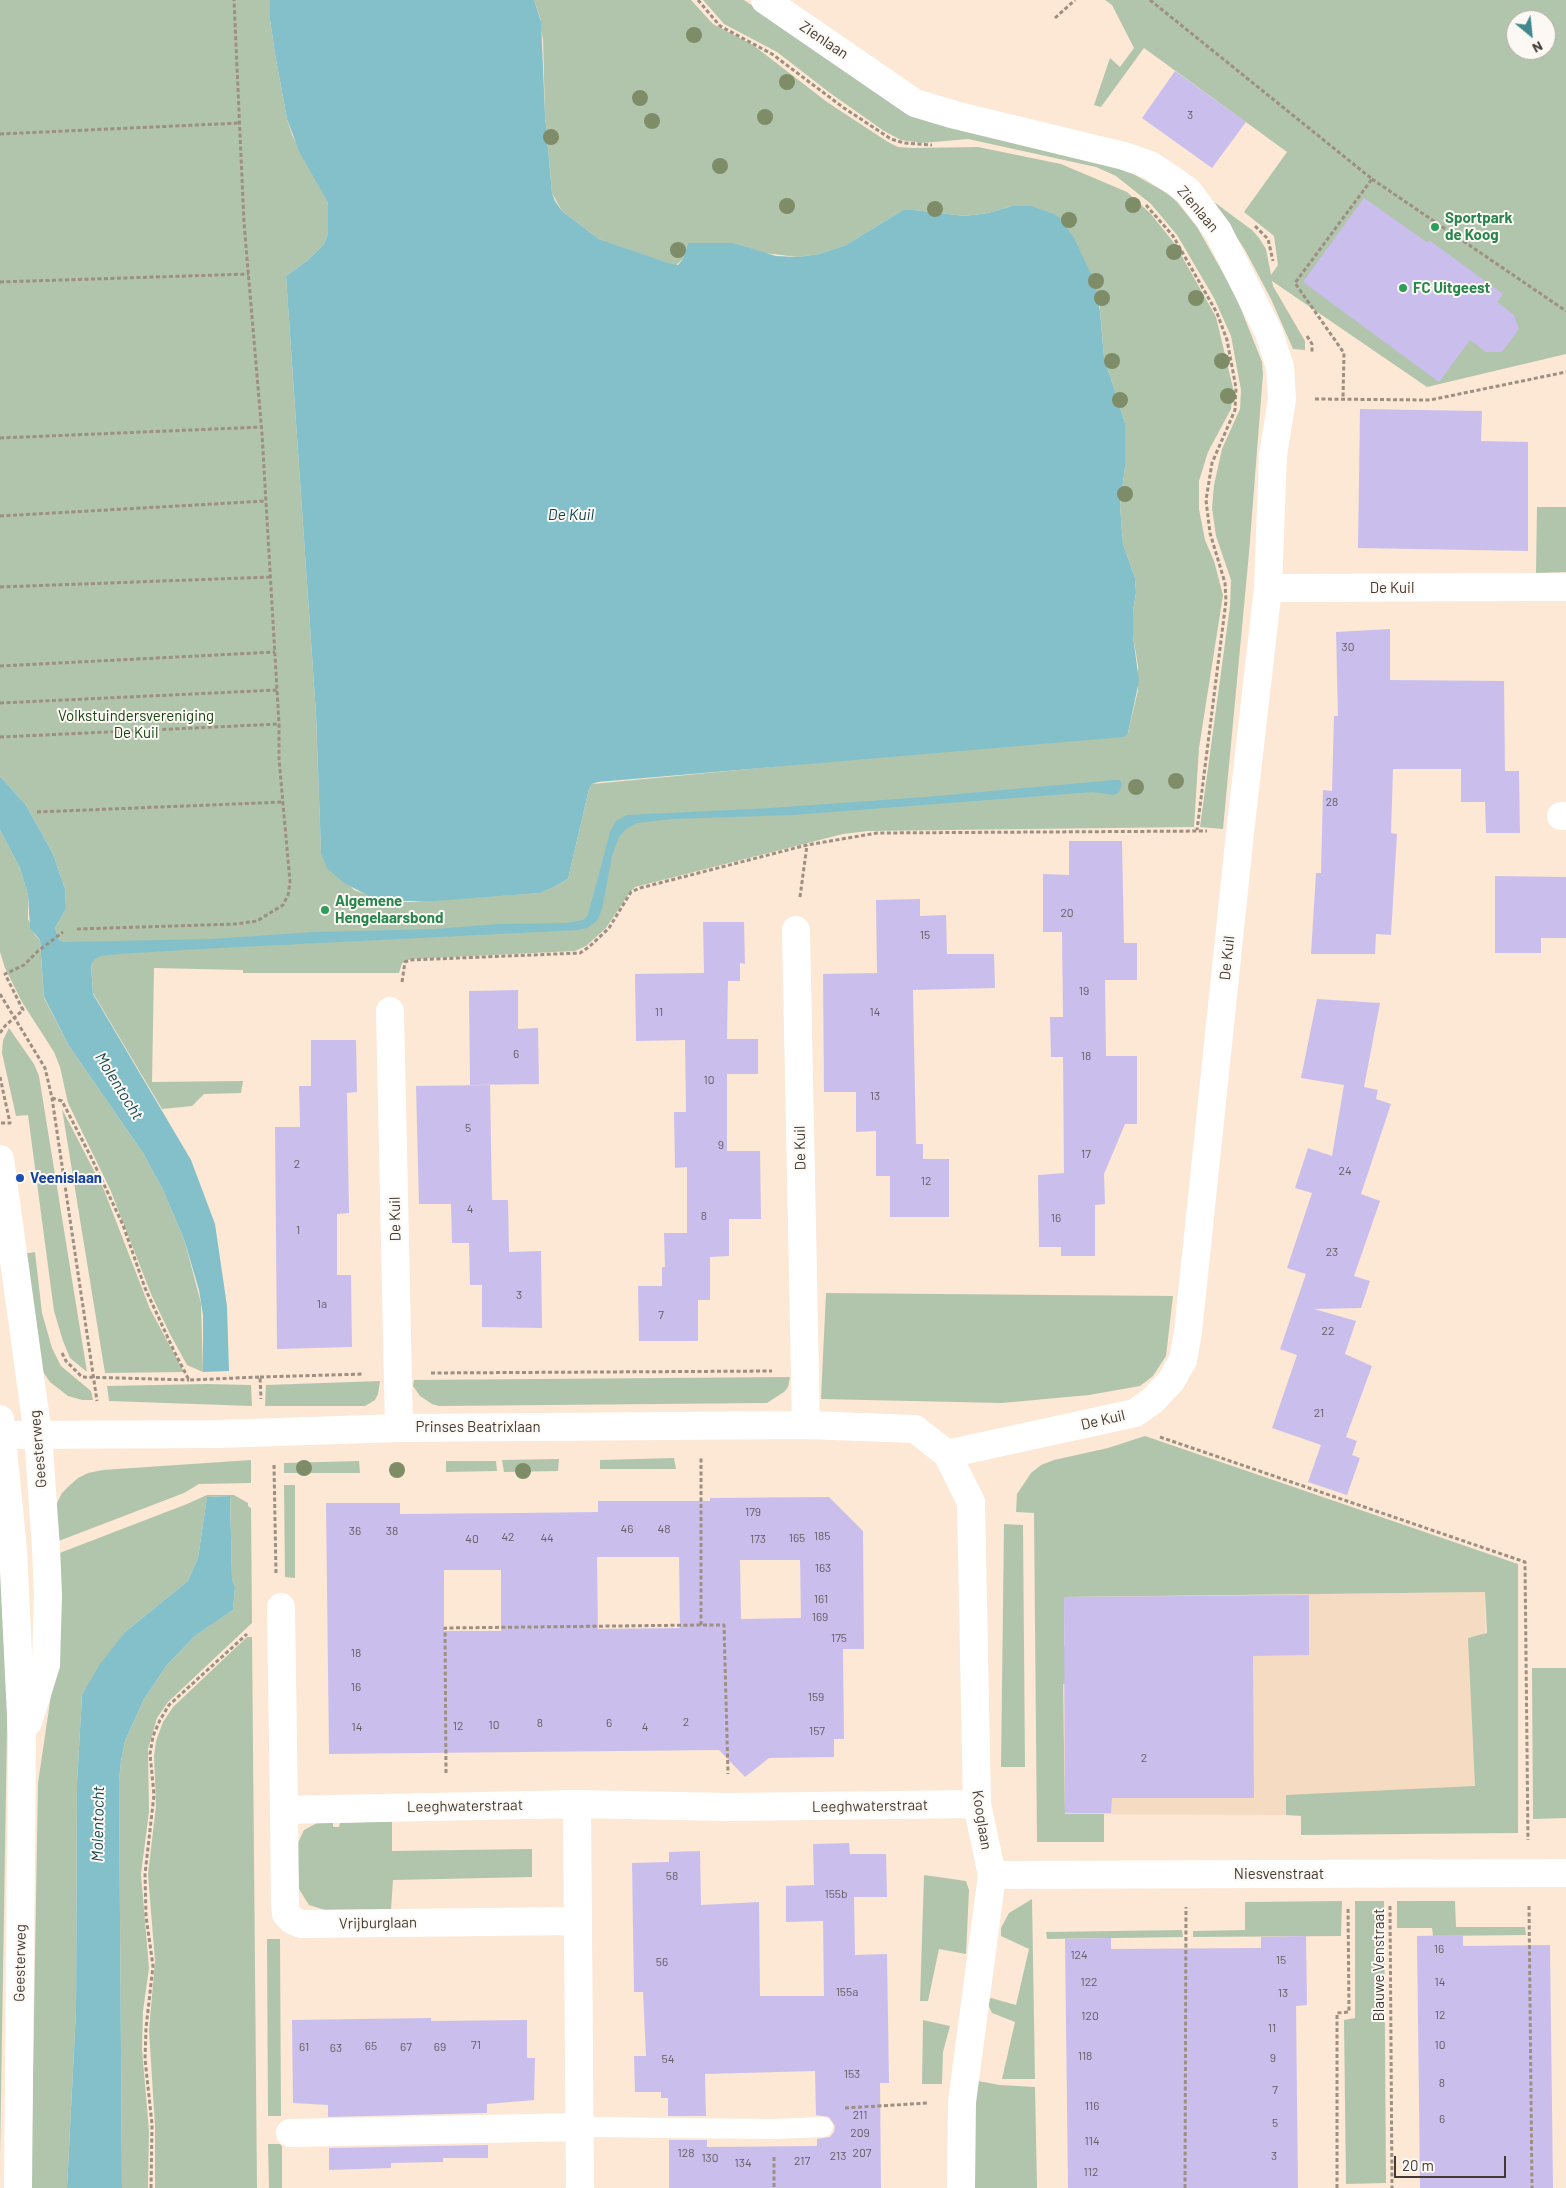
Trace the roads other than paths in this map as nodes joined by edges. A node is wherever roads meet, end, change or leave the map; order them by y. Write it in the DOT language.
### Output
graph roads {
  1 [pos="765,0"];
  2 [pos="1566,587"];
  3 [pos="1268,588"];
  4 [pos="796,930"];
  5 [pos="390,1011"];
  6 [pos="0,1159"];
  7 [pos="806,1425"];
  8 [pos="399,1428"];
  9 [pos="1,1430"];
  10 [pos="38,1435"];
  11 [pos="948,1454"];
  12 [pos="282,1620"];
  13 [pos="22,1737"];
  14 [pos="577,1804"];
  15 [pos="976,1804"];
  16 [pos="284,1810"];
  17 [pos="1566,1873"];
  18 [pos="992,1875"];
  19 [pos="578,1920"];
  20 [pos="580,2127"];
  21 [pos="823,2127"];
  22 [pos="290,2133"];
  23 [pos="18,2188"];
  24 [pos="580,2188"];
  25 [pos="961,2188"];
  1 -- 3 [label="street, Zienlaan"];
  2 -- 3 [label="street, De Kuil"];
  3 -- 11 [label="street, De Kuil"];
  4 -- 7 [label="street, De Kuil"];
  5 -- 8 [label="street, De Kuil"];
  6 -- 10 [label="street, Geesterweg"];
  7 -- 8 [label="street, Prinses Beatrixlaan"];
  7 -- 11 [label="street, Prinses Beatrixlaan"];
  8 -- 10 [label="street, Prinses Beatrixlaan"];
  9 -- 10 [label="street, Prinses Beatrixlaan"];
  9 -- 13 [label="street, Geesterweg"];
  10 -- 13 [label="street, Geesterweg"];
  11 -- 15 [label="street, Kooglaan"];
  12 -- 16 [label="street"];
  13 -- 23 [label="street, Geesterweg"];
  14 -- 15 [label="street, Leeghwaterstraat"];
  14 -- 16 [label="street, Leeghwaterstraat"];
  14 -- 19 [label="street"];
  15 -- 18 [label="street, Kooglaan"];
  16 -- 19 [label="street, Vrijburglaan"];
  17 -- 18 [label="street, Niesvenstraat"];
  18 -- 25 [label="street, Kooglaan"];
  19 -- 20 [label="street"];
  20 -- 21 [label="lane"];
  20 -- 22 [label="street"];
  20 -- 24 [label="street"];
}
